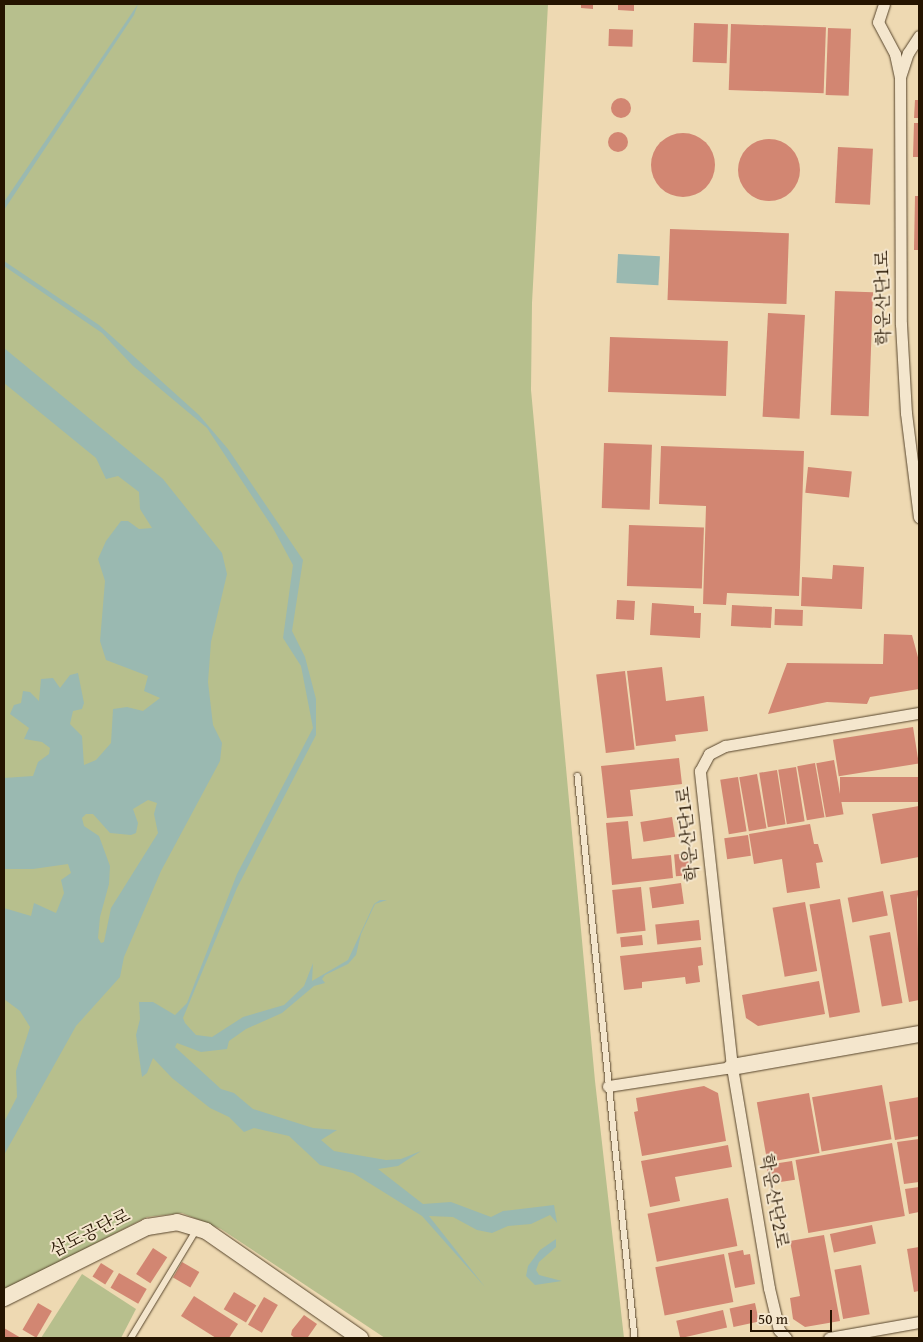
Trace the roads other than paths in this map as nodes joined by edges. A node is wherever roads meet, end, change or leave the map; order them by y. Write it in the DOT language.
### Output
graph roads {
  1 [pos="884,4"];
  2 [pos="919,36"];
  3 [pos="900,78"];
  4 [pos="919,516"];
  5 [pos="919,713"];
  6 [pos="578,776"];
  7 [pos="919,1034"];
  8 [pos="732,1067"];
  9 [pos="608,1086"];
  10 [pos="198,1227"];
  11 [pos="4,1298"];
  12 [pos="919,1322"];
  13 [pos="130,1338"];
  14 [pos="360,1338"];
  15 [pos="635,1338"];
  16 [pos="786,1338"];
  17 [pos="829,1338"];
  1 -- 3 [label="street, 학운산단1로"];
  2 -- 3 [label="street, 학운산단1로"];
  3 -- 4 [label="street, 학운산단1로"];
  5 -- 8 [label="street, 학운산단1로"];
  6 -- 9 [label="lane"];
  7 -- 8 [label="street"];
  8 -- 9 [label="street"];
  8 -- 16 [label="street, 학운산단2로"];
  9 -- 15 [label="lane"];
  10 -- 11 [label="street, 삼도공단로"];
  10 -- 13 [label="lane"];
  10 -- 14 [label="street, 삼도공단로"];
  12 -- 17 [label="street"];
}
